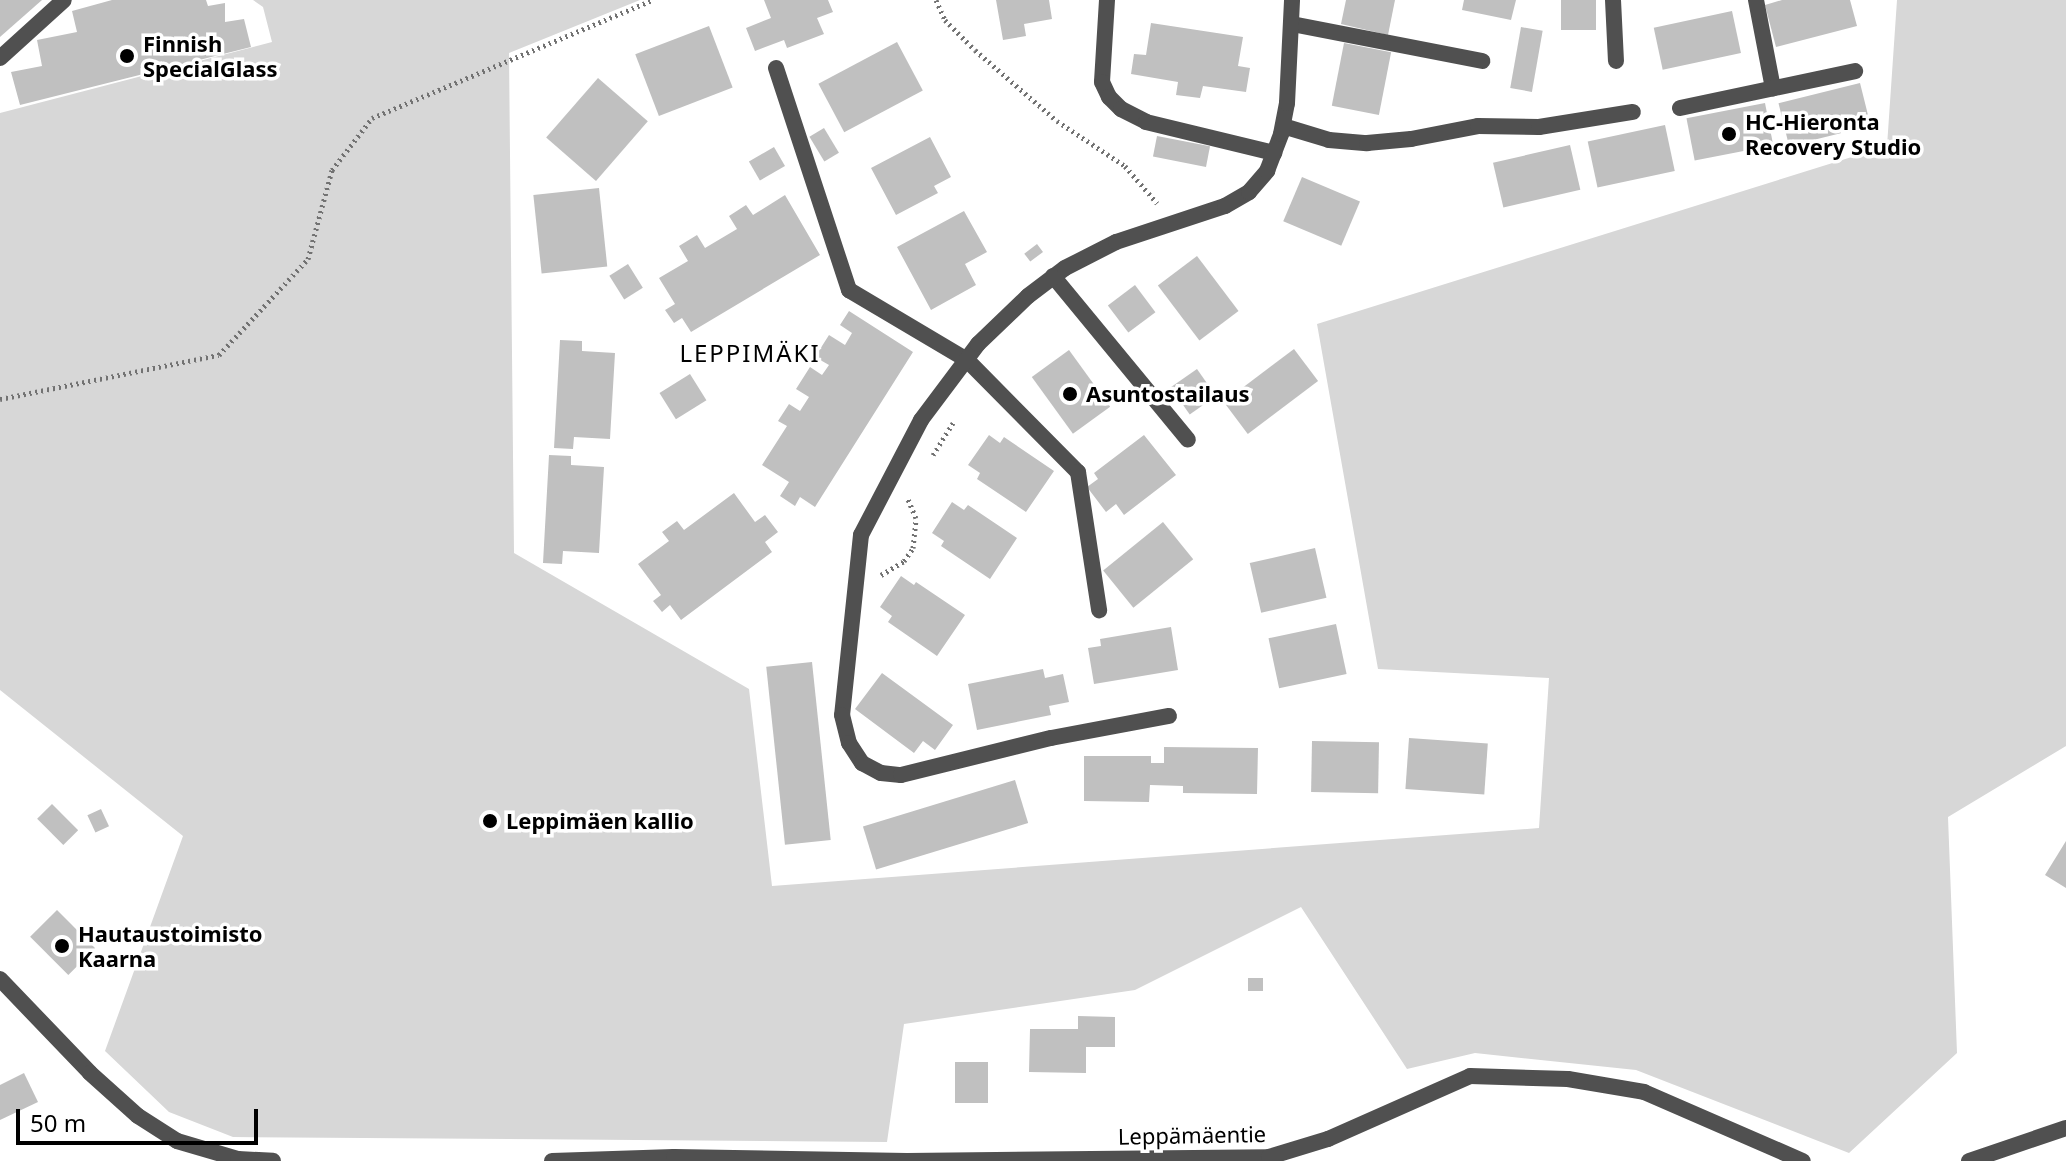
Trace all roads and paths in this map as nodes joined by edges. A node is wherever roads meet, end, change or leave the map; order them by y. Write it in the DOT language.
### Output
graph roads {
  1 [pos="64,0"];
  2 [pos="653,0"];
  3 [pos="936,0"];
  4 [pos="1107,0"];
  5 [pos="1292,0"];
  6 [pos="1613,0"];
  7 [pos="1756,0"];
  8 [pos="1292,24"];
  9 [pos="0,58"];
  10 [pos="1482,61"];
  11 [pos="1616,61"];
  12 [pos="776,68"];
  13 [pos="1855,71"];
  14 [pos="1773,88"];
  15 [pos="1680,108"];
  16 [pos="1633,112"];
  17 [pos="1283,126"];
  18 [pos="1274,153"];
  19 [pos="1149,194"];
  20 [pos="1053,276"];
  21 [pos="967,360"];
  22 [pos="0,399"];
  23 [pos="1188,440"];
  24 [pos="1099,610"];
  25 [pos="1169,716"];
  26 [pos="0,979"];
  27 [pos="2066,1128"];
  28 [pos="1270,1159"];
  29 [pos="273,1161"];
  30 [pos="552,1161"];
  31 [pos="586,1161"];
  32 [pos="1803,1161"];
  33 [pos="1969,1161"];
  1 -- 9 [label="street"];
  2 -- 22 [label="path"];
  3 -- 19 [label="path"];
  4 -- 18 [label="street"];
  5 -- 8 [label="street"];
  6 -- 11 [label="street"];
  7 -- 14 [label="street"];
  8 -- 10 [label="street"];
  8 -- 17 [label="street"];
  12 -- 21 [label="street"];
  13 -- 14 [label="street"];
  14 -- 15 [label="street"];
  16 -- 17 [label="street"];
  17 -- 18 [label="street"];
  18 -- 20 [label="street"];
  20 -- 21 [label="street"];
  20 -- 23 [label="street"];
  21 -- 24 [label="street"];
  21 -- 25 [label="street"];
  26 -- 29 [label="street"];
  27 -- 33 [label="street"];
  28 -- 31 [label="street, Leppämäentie"];
  28 -- 32 [label="street, Leppämäentie"];
  30 -- 31 [label="street, Leppämäentie"];
}
